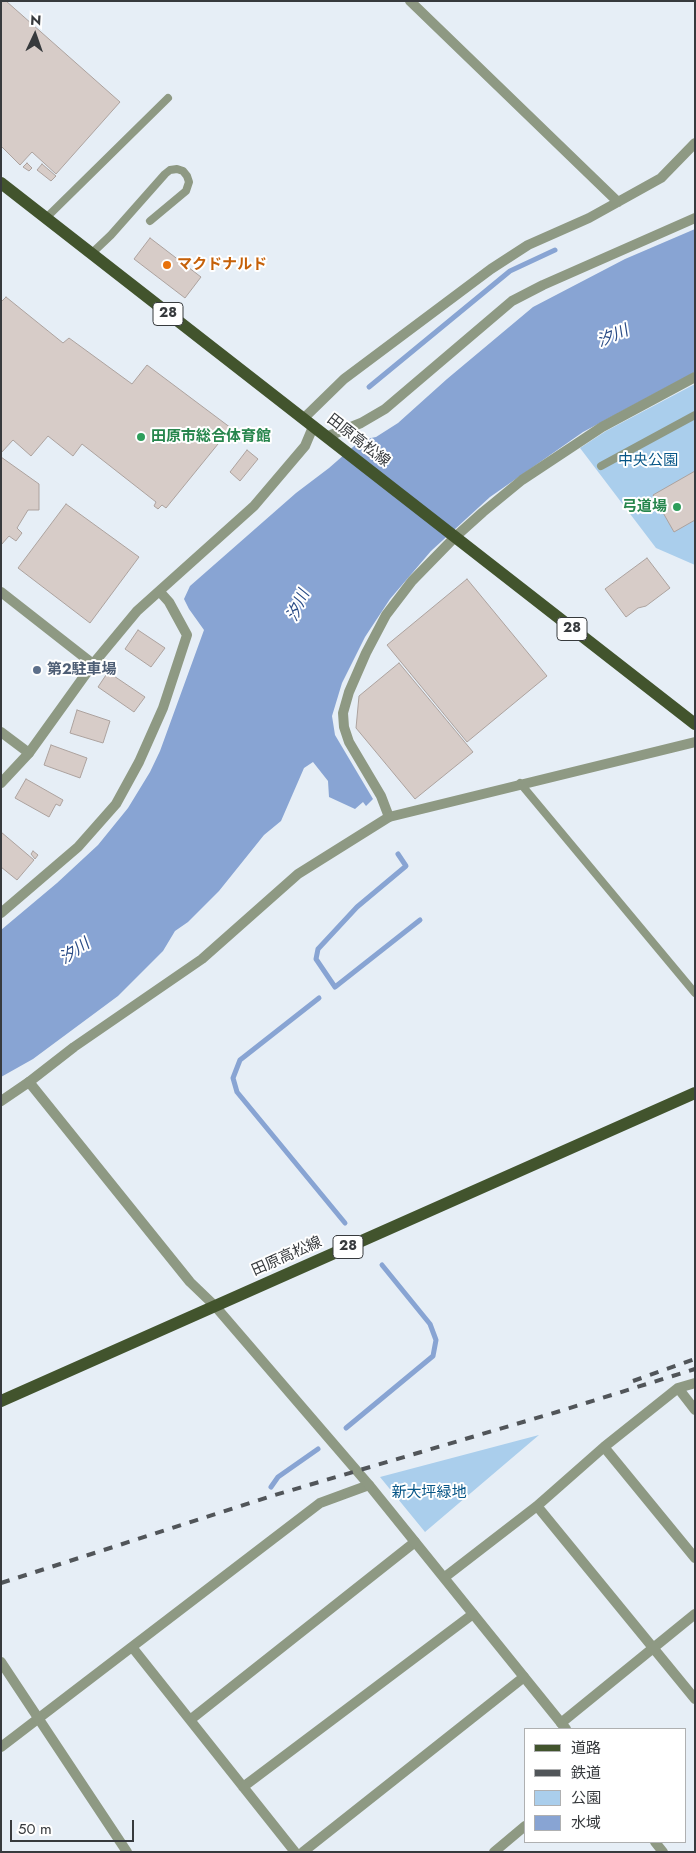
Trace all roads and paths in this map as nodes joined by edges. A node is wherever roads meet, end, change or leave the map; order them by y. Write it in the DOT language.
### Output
graph roads {
  1 [pos="410,1"];
  2 [pos="168,98"];
  3 [pos="695,143"];
  4 [pos="1,184"];
  5 [pos="618,202"];
  6 [pos="46,218"];
  7 [pos="695,218"];
  8 [pos="150,221"];
  9 [pos="91,254"];
  10 [pos="695,378"];
  11 [pos="695,415"];
  12 [pos="308,423"];
  13 [pos="331,441"];
  14 [pos="602,466"];
  15 [pos="452,536"];
  16 [pos="1,592"];
  17 [pos="160,592"];
  18 [pos="93,664"];
  19 [pos="695,724"];
  20 [pos="1,732"];
  21 [pos="695,742"];
  22 [pos="28,753"];
  23 [pos="1,783"];
  24 [pos="520,783"];
  25 [pos="389,817"];
  26 [pos="1,912"];
  27 [pos="695,994"];
  28 [pos="29,1082"];
  29 [pos="695,1093"];
  30 [pos="1,1101"];
  31 [pos="215,1306"];
  32 [pos="695,1383"];
  33 [pos="678,1388"];
  34 [pos="1,1401"];
  35 [pos="695,1410"];
  36 [pos="604,1447"];
  37 [pos="369,1486"];
  38 [pos="537,1506"];
  39 [pos="415,1542"];
  40 [pos="695,1558"];
  41 [pos="445,1577"];
  42 [pos="473,1614"];
  43 [pos="695,1614"];
  44 [pos="654,1647"];
  45 [pos="132,1648"];
  46 [pos="1,1662"];
  47 [pos="524,1677"];
  48 [pos="695,1699"];
  49 [pos="38,1718"];
  50 [pos="190,1720"];
  51 [pos="564,1726"];
  52 [pos="1,1747"];
  53 [pos="243,1787"];
  54 [pos="524,1827"];
  55 [pos="127,1852"];
  56 [pos="295,1852"];
  57 [pos="303,1852"];
  58 [pos="494,1852"];
  1 -- 5 [label="street"];
  2 -- 6 [label="lane"];
  3 -- 5 [label="street"];
  4 -- 6 [label="main road, 田原高松線 / 28"];
  5 -- 12 [label="street"];
  6 -- 9 [label="main road, 田原高松線 / 28"];
  7 -- 13 [label="street"];
  8 -- 9 [label="lane"];
  9 -- 12 [label="main road, 田原高松線 / 28"];
  10 -- 15 [label="street"];
  11 -- 14 [label="lane"];
  12 -- 13 [label="main road, 田原高松線 / 28"];
  12 -- 17 [label="street"];
  13 -- 15 [label="main road, 田原高松線 / 28"];
  15 -- 19 [label="main road, 田原高松線 / 28"];
  15 -- 25 [label="street"];
  16 -- 18 [label="street"];
  17 -- 18 [label="street"];
  17 -- 26 [label="street"];
  18 -- 22 [label="street"];
  20 -- 22 [label="street"];
  21 -- 24 [label="street"];
  22 -- 23 [label="street"];
  24 -- 25 [label="street"];
  24 -- 27 [label="lane"];
  25 -- 28 [label="street"];
  28 -- 30 [label="street"];
  28 -- 31 [label="street"];
  29 -- 31 [label="main road, 田原高松線 / 28"];
  31 -- 34 [label="main road, 田原高松線 / 28"];
  31 -- 37 [label="street"];
  32 -- 33 [label="street"];
  33 -- 35 [label="street"];
  33 -- 36 [label="street"];
  36 -- 38 [label="street"];
  36 -- 40 [label="street"];
  37 -- 39 [label="street"];
  37 -- 45 [label="street"];
  38 -- 41 [label="street"];
  38 -- 44 [label="street"];
  39 -- 41 [label="street"];
  39 -- 50 [label="street"];
  41 -- 42 [label="street"];
  42 -- 47 [label="street"];
  42 -- 53 [label="street"];
  43 -- 44 [label="street"];
  44 -- 48 [label="street"];
  44 -- 51 [label="street"];
  45 -- 49 [label="street"];
  45 -- 50 [label="street"];
  46 -- 49 [label="street"];
  47 -- 51 [label="street"];
  47 -- 57 [label="street"];
  49 -- 52 [label="street"];
  49 -- 55 [label="street"];
  50 -- 53 [label="street"];
  53 -- 56 [label="street"];
  54 -- 58 [label="street"];
}
